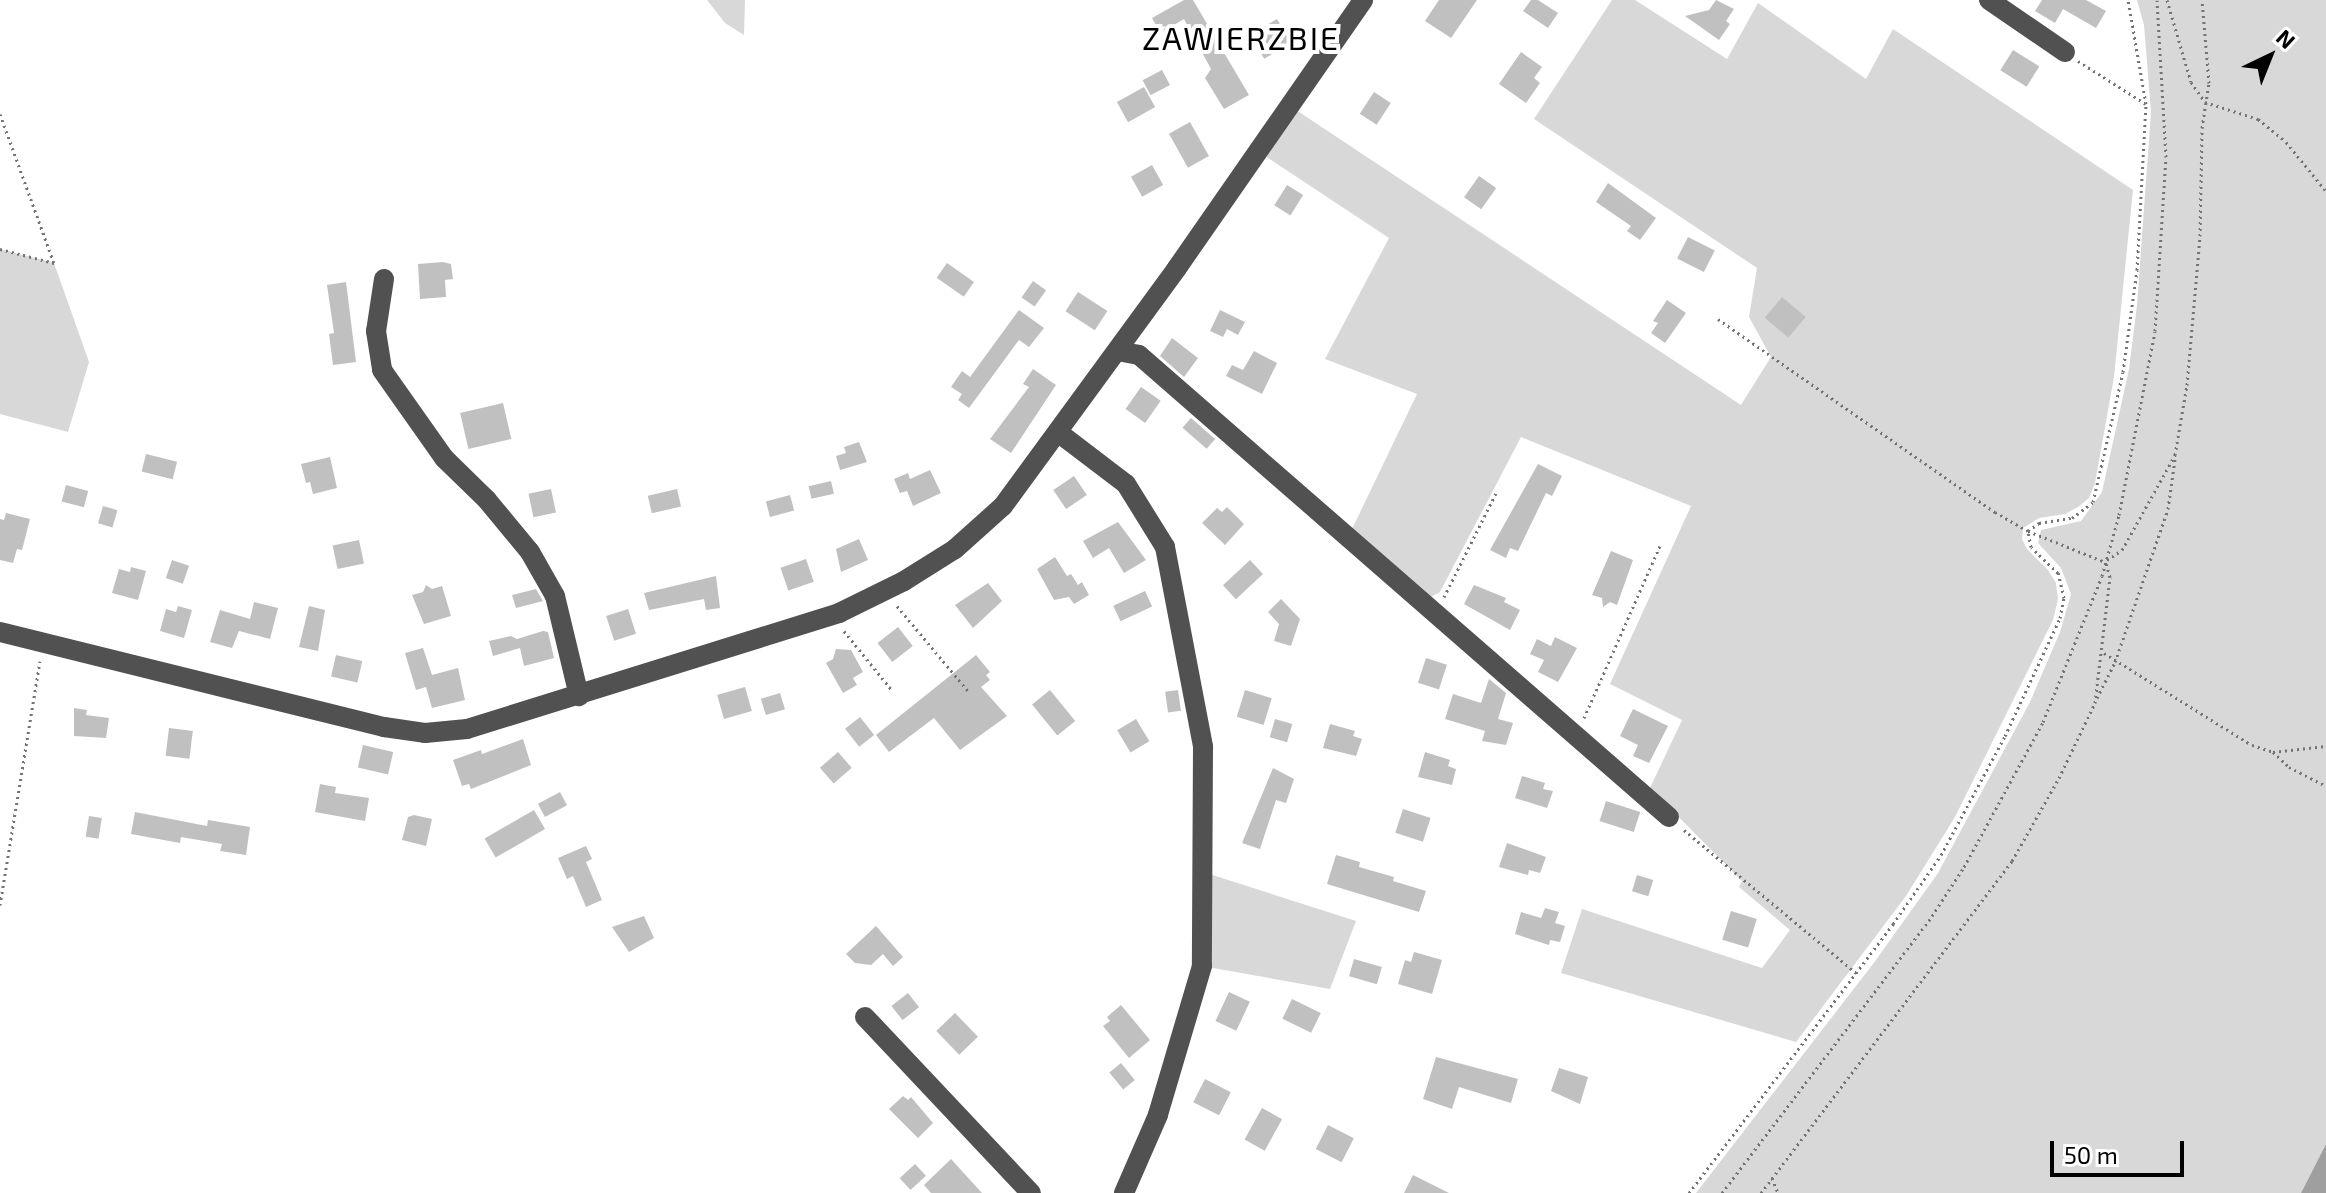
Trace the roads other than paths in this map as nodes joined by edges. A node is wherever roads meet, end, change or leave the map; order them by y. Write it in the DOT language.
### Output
graph roads {
  1 [pos="1363,0"];
  2 [pos="1989,0"];
  3 [pos="2065,52"];
  4 [pos="384,279"];
  5 [pos="1117,351"];
  6 [pos="1059,433"];
  7 [pos="0,632"];
  8 [pos="579,696"];
  9 [pos="1669,817"];
  10 [pos="865,1017"];
  11 [pos="1031,1193"];
  12 [pos="1124,1193"];
  1 -- 5 [label="street"];
  2 -- 3 [label="street"];
  4 -- 8 [label="street"];
  5 -- 6 [label="street"];
  5 -- 9 [label="street"];
  6 -- 8 [label="street"];
  6 -- 12 [label="street"];
  7 -- 8 [label="street"];
  10 -- 11 [label="street"];
}
